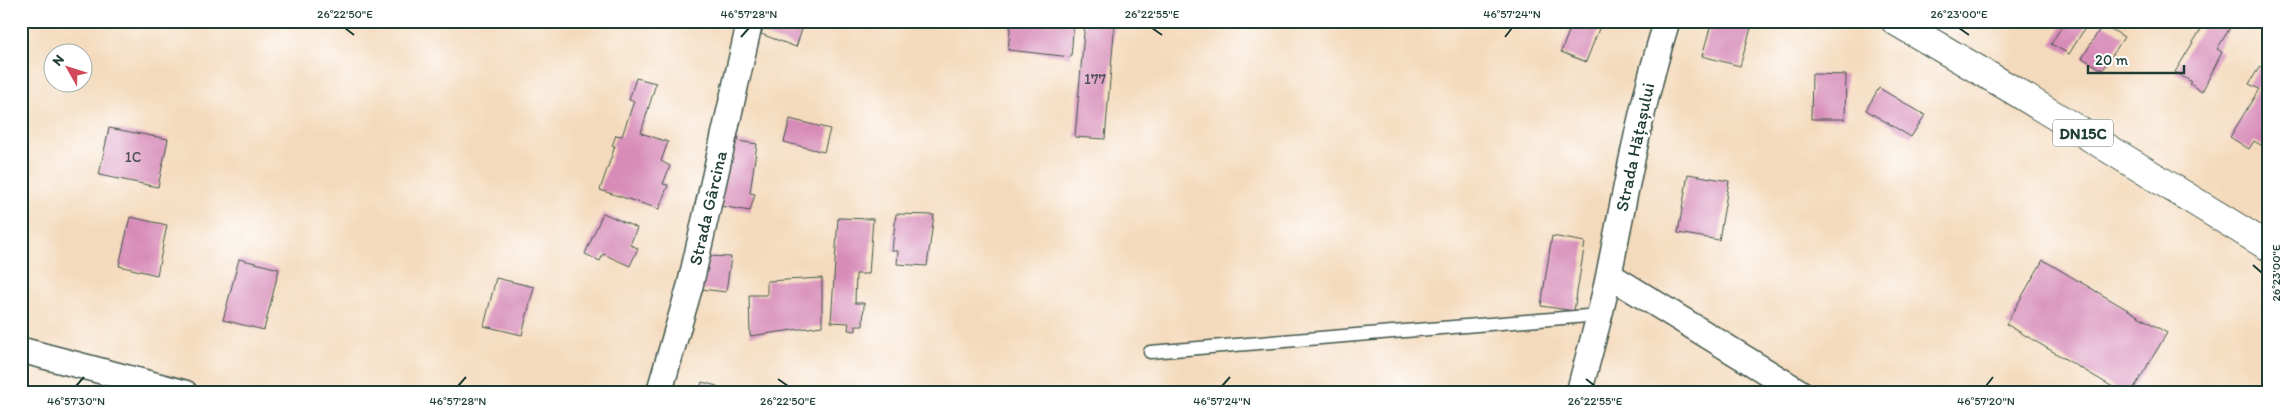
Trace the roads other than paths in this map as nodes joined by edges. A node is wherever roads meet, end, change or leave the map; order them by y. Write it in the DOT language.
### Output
graph roads {
  1 [pos="750,21"];
  2 [pos="1667,21"];
  3 [pos="1895,21"];
  4 [pos="2269,246"];
  5 [pos="1609,275"];
  6 [pos="1599,315"];
  7 [pos="21,350"];
  8 [pos="1150,352"];
  9 [pos="185,393"];
  10 [pos="659,393"];
  11 [pos="1579,393"];
  12 [pos="1801,393"];
  1 -- 10 [label="street, Strada Gârcina"];
  2 -- 5 [label="street, Strada Hățașului"];
  3 -- 4 [label="main road, DN15C"];
  5 -- 6 [label="street, Strada Hățașului"];
  5 -- 12 [label="street"];
  6 -- 8 [label="lane"];
  6 -- 11 [label="street, Strada Hățașului"];
  7 -- 9 [label="street"];
}
